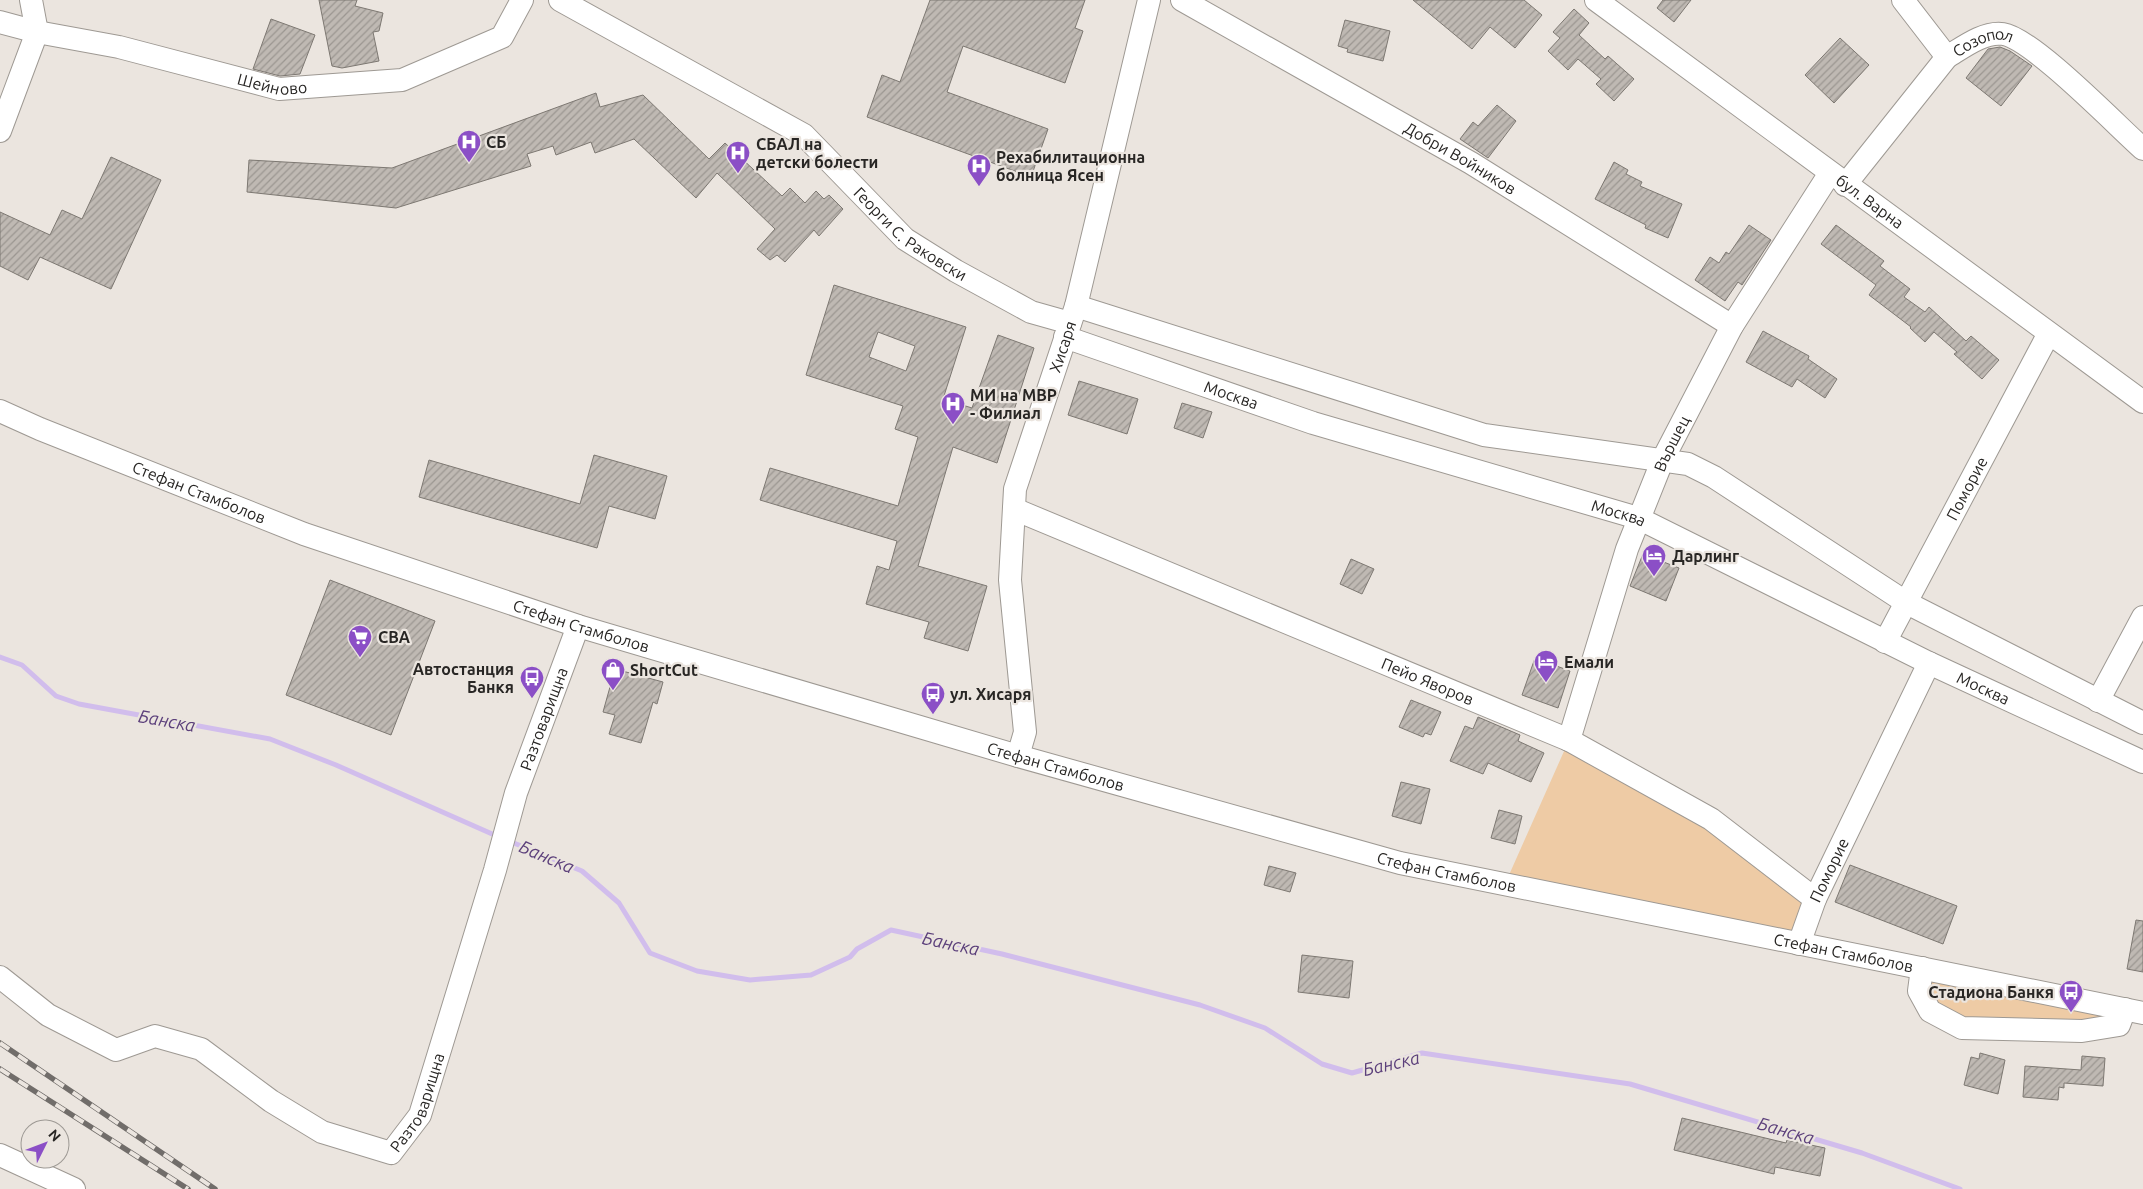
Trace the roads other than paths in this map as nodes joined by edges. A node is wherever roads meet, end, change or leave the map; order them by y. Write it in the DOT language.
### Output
graph roads {
  1 [pos="31,0"];
  2 [pos="522,0"];
  3 [pos="560,0"];
  4 [pos="1150,0"];
  5 [pos="1182,0"];
  6 [pos="1596,0"];
  7 [pos="1903,0"];
  8 [pos="0,22"];
  9 [pos="37,32"];
  10 [pos="1947,57"];
  11 [pos="0,131"];
  12 [pos="2143,149"];
  13 [pos="1837,179"];
  14 [pos="1070,322"];
  15 [pos="1732,326"];
  16 [pos="2048,334"];
  17 [pos="2143,402"];
  18 [pos="0,411"];
  19 [pos="1663,459"];
  20 [pos="1014,509"];
  21 [pos="1638,518"];
  22 [pos="1907,604"];
  23 [pos="2143,617"];
  24 [pos="578,626"];
  25 [pos="1885,642"];
  26 [pos="1929,664"];
  27 [pos="2098,701"];
  28 [pos="2143,723"];
  29 [pos="1569,740"];
  30 [pos="1018,756"];
  31 [pos="2143,762"];
  32 [pos="1814,899"];
  33 [pos="1799,944"];
  34 [pos="1922,968"];
  35 [pos="0,977"];
  36 [pos="2134,1011"];
  37 [pos="0,1155"];
  38 [pos="74,1189"];
  1 -- 9 [label="street"];
  2 -- 9 [label="street, Шейново"];
  3 -- 14 [label="street, Георги С. Раковски"];
  4 -- 14 [label="street, Хисаря"];
  5 -- 15 [label="street, Добри Войников"];
  6 -- 13 [label="street, бул. Варна"];
  7 -- 10 [label="street"];
  8 -- 9 [label="street, Шейново"];
  9 -- 11 [label="street"];
  10 -- 12 [label="street, Созопол"];
  10 -- 13 [label="street, Созопол"];
  13 -- 15 [label="street, Вършец"];
  13 -- 16 [label="street, бул. Варна"];
  14 -- 19 [label="street"];
  14 -- 20 [label="street, Хисаря"];
  14 -- 21 [label="street, Москва"];
  15 -- 19 [label="street, Вършец"];
  16 -- 17 [label="street, бул. Варна"];
  16 -- 22 [label="street, Поморие"];
  18 -- 24 [label="street, Стефан Стамболов"];
  19 -- 21 [label="street, Вършец"];
  19 -- 22 [label="street"];
  20 -- 29 [label="street, Пейо Яворов"];
  20 -- 30 [label="street, Хисаря"];
  21 -- 25 [label="street, Москва"];
  21 -- 29 [label="street, Вършец"];
  22 -- 25 [label="street, Поморие"];
  22 -- 27 [label="street"];
  23 -- 27 [label="street"];
  24 -- 30 [label="street, Стефан Стамболов"];
  24 -- 35 [label="street, Разтоварищна"];
  25 -- 26 [label="street, Москва"];
  26 -- 31 [label="street, Москва"];
  26 -- 32 [label="street, Поморие"];
  27 -- 28 [label="street"];
  29 -- 32 [label="street, Пейо Яворов"];
  30 -- 33 [label="street, Стефан Стамболов"];
  32 -- 33 [label="street, Поморие"];
  33 -- 34 [label="street, Стефан Стамболов"];
  34 -- 36 [label="street, Стефан Стамболов"];
  34 -- 36 [label="street"];
  37 -- 38 [label="street"];
}
